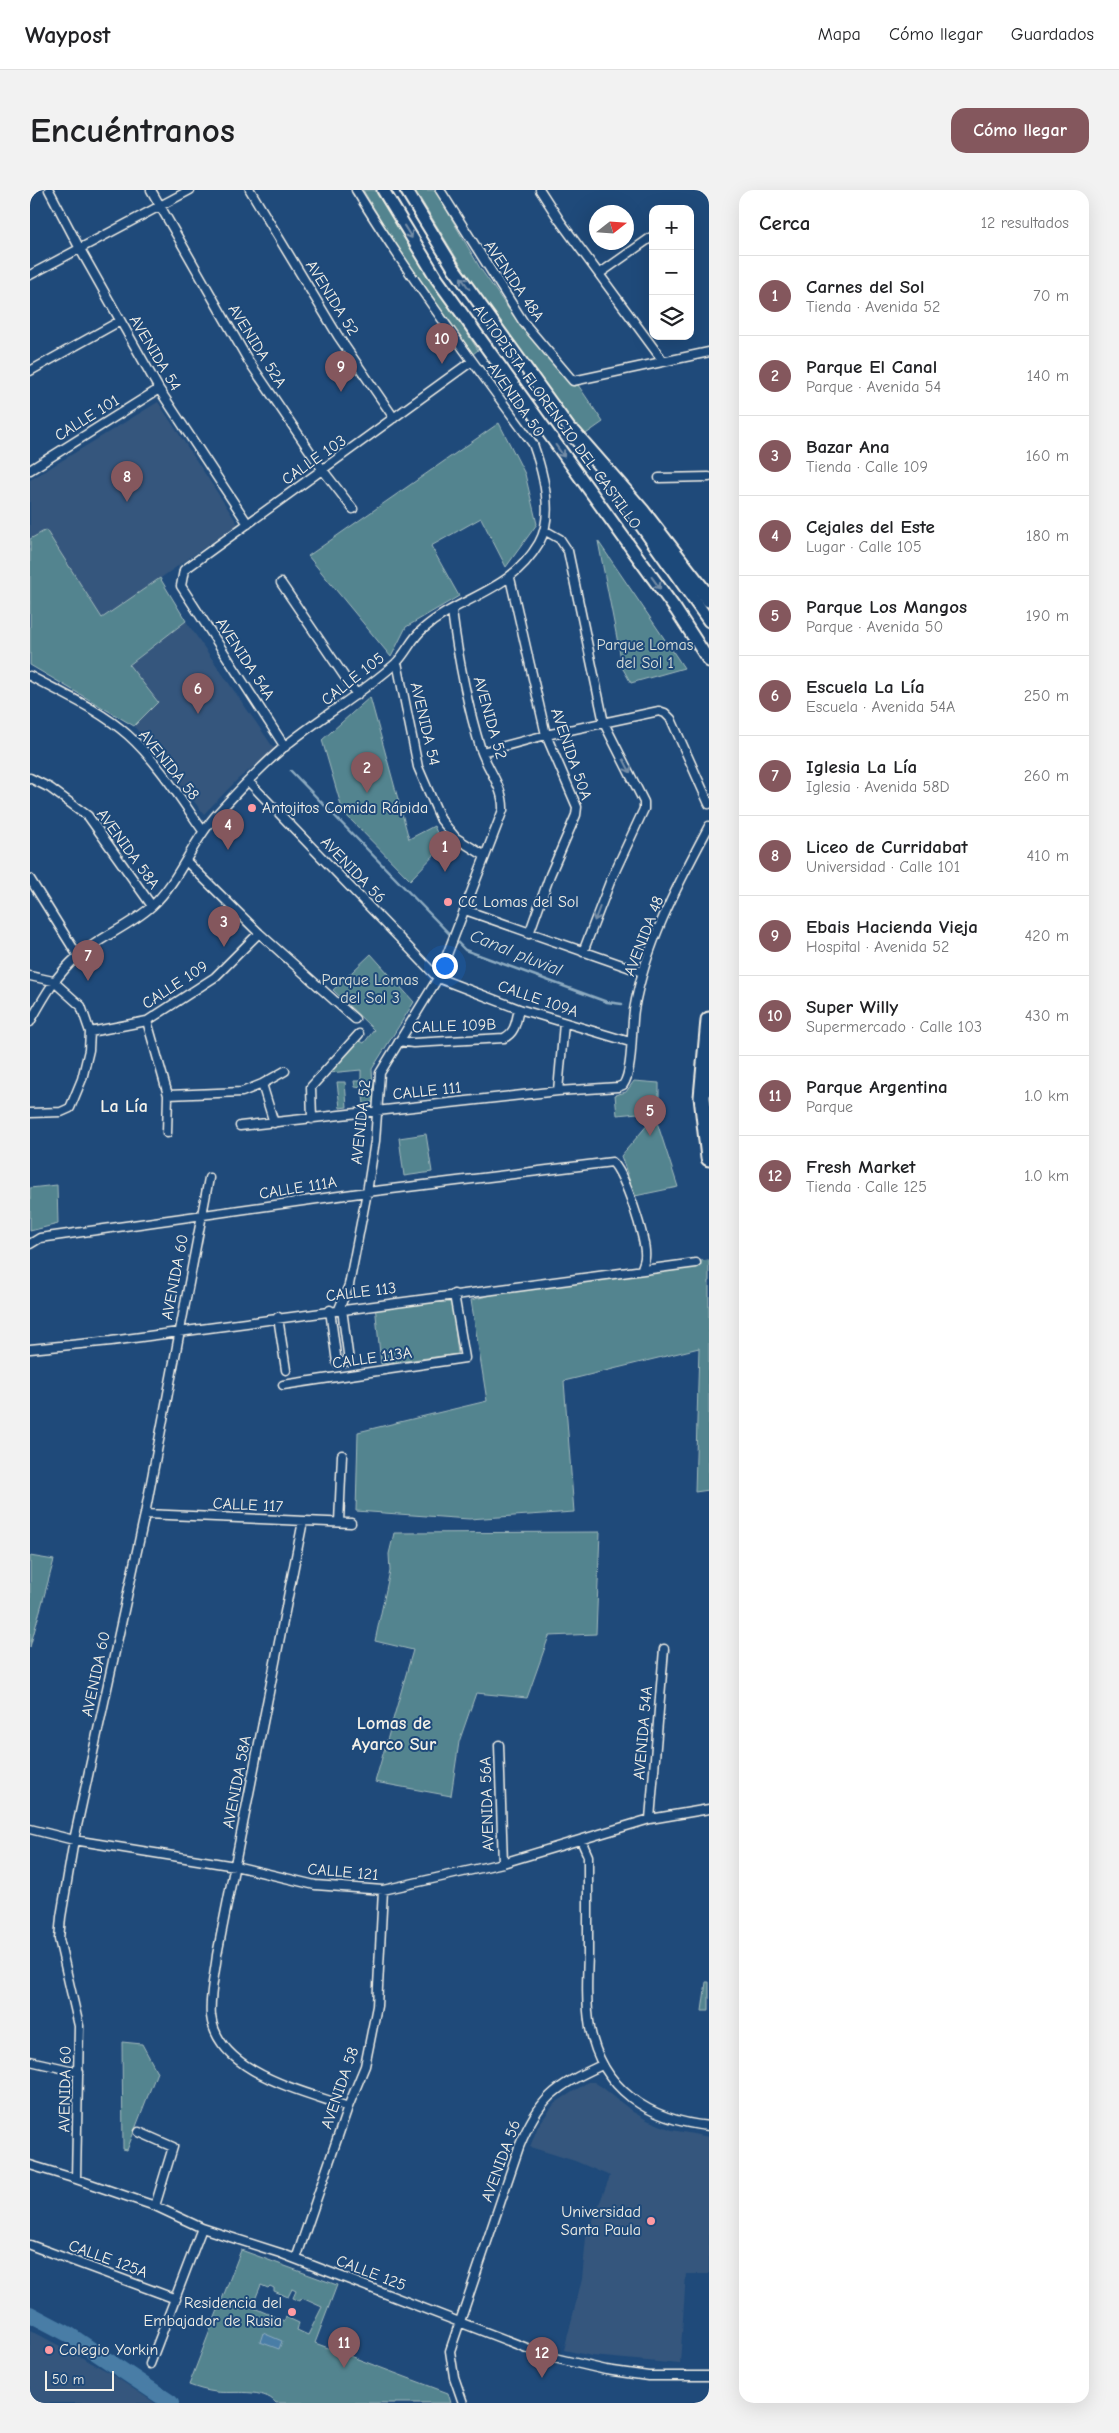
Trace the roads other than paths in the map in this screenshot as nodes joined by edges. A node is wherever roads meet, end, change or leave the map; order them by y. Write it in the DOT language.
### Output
graph roads {
  1 [pos="49,190"];
  2 [pos="151,190"];
  3 [pos="190,190"];
  4 [pos="250,190"];
  5 [pos="356,190"];
  6 [pos="383,190"];
  7 [pos="406,190"];
  8 [pos="440,190"];
  9 [pos="540,190"];
  10 [pos="159,207"];
  11 [pos="649,239"];
  12 [pos="80,249"];
  13 [pos="599,274"];
  14 [pos="30,275"];
  15 [pos="120,321"];
  16 [pos="709,352"];
  17 [pos="472,362"];
  18 [pos="663,362"];
  19 [pos="30,371"];
  20 [pos="160,389"];
  21 [pos="394,418"];
  22 [pos="573,433"];
  23 [pos="30,470"];
  24 [pos="322,470"];
  25 [pos="709,477"];
  26 [pos="658,478"];
  27 [pos="353,509"];
  28 [pos="248,524"];
  29 [pos="544,530"];
  30 [pos="510,578"];
  31 [pos="281,583"];
  32 [pos="181,586"];
  33 [pos="709,599"];
  34 [pos="452,610"];
  35 [pos="709,621"];
  36 [pos="709,661"];
  37 [pos="397,662"];
  38 [pos="30,676"];
  39 [pos="357,695"];
  40 [pos="604,723"];
  41 [pos="546,735"];
  42 [pos="285,747"];
  43 [pos="482,752"];
  44 [pos="30,778"];
  45 [pos="249,782"];
  46 [pos="709,804"];
  47 [pos="709,826"];
  48 [pos="203,831"];
  49 [pos="486,856"];
  50 [pos="186,861"];
  51 [pos="30,879"];
  52 [pos="152,906"];
  53 [pos="465,910"];
  54 [pos="259,933"];
  55 [pos="529,934"];
  56 [pos="583,952"];
  57 [pos="78,956"];
  58 [pos="642,972"];
  59 [pos="30,976"];
  60 [pos="438,978"];
  61 [pos="53,981"];
  62 [pos="519,1009"];
  63 [pos="355,1019"];
  64 [pos="709,1020"];
  65 [pos="147,1021"];
  66 [pos="30,1022"];
  67 [pos="564,1023"];
  68 [pos="90,1032"];
  69 [pos="359,1034"];
  70 [pos="399,1041"];
  71 [pos="630,1042"];
  72 [pos="286,1071"];
  73 [pos="262,1084"];
  74 [pos="618,1088"];
  75 [pos="558,1091"];
  76 [pos="168,1095"];
  77 [pos="377,1110"];
  78 [pos="30,1113"];
  79 [pos="312,1119"];
  80 [pos="274,1123"];
  81 [pos="240,1126"];
  82 [pos="167,1133"];
  83 [pos="709,1158"];
  84 [pos="209,1178"];
  85 [pos="367,1192"];
  86 [pos="201,1216"];
  87 [pos="30,1244"];
  88 [pos="696,1262"];
  89 [pos="642,1268"];
  90 [pos="454,1294"];
  91 [pos="341,1309"];
  92 [pos="330,1310"];
  93 [pos="278,1317"];
  94 [pos="178,1331"];
  95 [pos="30,1349"];
  96 [pos="286,1370"];
  97 [pos="283,1385"];
  98 [pos="342,1455"];
  99 [pos="145,1514"];
  100 [pos="303,1522"];
  101 [pos="340,1522"];
  102 [pos="351,1522"];
  103 [pos="664,1649"];
  104 [pos="499,1744"];
  105 [pos="709,1809"];
  106 [pos="650,1819"];
  107 [pos="30,1829"];
  108 [pos="74,1840"];
  109 [pos="581,1840"];
  110 [pos="503,1863"];
  111 [pos="235,1866"];
  112 [pos="383,1890"];
  113 [pos="30,2061"];
  114 [pos="602,2065"];
  115 [pos="79,2072"];
  116 [pos="348,2107"];
  117 [pos="709,2126"];
  118 [pos="139,2132"];
  119 [pos="30,2166"];
  120 [pos="76,2179"];
  121 [pos="155,2206"];
  122 [pos="202,2228"];
  123 [pos="30,2245"];
  124 [pos="296,2259"];
  125 [pos="176,2299"];
  126 [pos="460,2321"];
  127 [pos="150,2364"];
  128 [pos="709,2376"];
  129 [pos="463,2403"];
  1 -- 12 [label="street, AVENIDA 54"];
  2 -- 10 [label="street, AVENIDA 52A"];
  3 -- 10 [label="street"];
  4 -- 21 [label="street, AVENIDA 52"];
  5 -- 17 [label="street, AVENIDA 50"];
  6 -- 36 [label="main road, AUTOPISTA FLORENCIO DEL CASTILLO, one-way"];
  22 -- 7 [label="main road, AUTOPISTA FLORENCIO DEL CASTILLO, one-way"];
  8 -- 18 [label="street, AVENIDA 48A"];
  9 -- 13 [label="street"];
  10 -- 12 [label="street"];
  10 -- 24 [label="street, AVENIDA 52A"];
  11 -- 13 [label="street"];
  12 -- 14 [label="street"];
  12 -- 15 [label="street, AVENIDA 54"];
  13 -- 18 [label="street"];
  15 -- 19 [label="street"];
  15 -- 20 [label="street, AVENIDA 54"];
  16 -- 18 [label="street"];
  17 -- 21 [label="street, CALLE 103"];
  17 -- 29 [label="street, AVENIDA 50"];
  20 -- 23 [label="street, CALLE 101"];
  20 -- 28 [label="street, AVENIDA 54"];
  21 -- 24 [label="street, CALLE 103"];
  22 -- 33 [label="highway"];
  22 -- 35 [label="main road, AUTOPISTA FLORENCIO DEL CASTILLO"];
  24 -- 27 [label="street, AVENIDA 52A"];
  24 -- 28 [label="street, CALLE 103"];
  25 -- 26 [label="street"];
  28 -- 32 [label="street, CALLE 103"];
  29 -- 30 [label="street, CALLE 105"];
  29 -- 40 [label="street"];
  30 -- 34 [label="street, CALLE 105"];
  30 -- 41 [label="street, AVENIDA 50A"];
  31 -- 39 [label="street"];
  32 -- 42 [label="street, AVENIDA 54A"];
  34 -- 37 [label="street, CALLE 105"];
  34 -- 43 [label="street, AVENIDA 52"];
  37 -- 39 [label="street, CALLE 105"];
  37 -- 49 [label="street, AVENIDA 54"];
  38 -- 48 [label="street, AVENIDA 58"];
  39 -- 42 [label="street, CALLE 105"];
  40 -- 41 [label="street"];
  40 -- 46 [label="street"];
  40 -- 56 [label="street, one-way"];
  41 -- 43 [label="street"];
  41 -- 55 [label="street, AVENIDA 50A"];
  42 -- 45 [label="street, CALLE 105"];
  43 -- 49 [label="street, AVENIDA 52"];
  44 -- 52 [label="street, AVENIDA 58A"];
  45 -- 48 [label="street, CALLE 105"];
  45 -- 60 [label="street, AVENIDA 56"];
  47 -- 58 [label="street, AVENIDA 48"];
  48 -- 50 [label="street, CALLE 105"];
  49 -- 53 [label="street, AVENIDA 52"];
  50 -- 52 [label="street, CALLE 105"];
  50 -- 54 [label="street"];
  51 -- 57 [label="street"];
  52 -- 57 [label="street, CALLE 105"];
  53 -- 55 [label="street"];
  53 -- 60 [label="street, AVENIDA 52"];
  54 -- 63 [label="street"];
  54 -- 65 [label="street, CALLE 109"];
  55 -- 56 [label="street"];
  56 -- 58 [label="street"];
  57 -- 61 [label="street, CALLE 105"];
  58 -- 71 [label="street, AVENIDA 48"];
  59 -- 61 [label="street"];
  60 -- 62 [label="street, CALLE 109A"];
  60 -- 70 [label="street, AVENIDA 52"];
  61 -- 66 [label="street, CALLE 105"];
  61 -- 68 [label="street"];
  62 -- 67 [label="street, CALLE 109A"];
  62 -- 70 [label="street, CALLE 109B"];
  64 -- 83 [label="highway"];
  65 -- 68 [label="street, CALLE 109"];
  65 -- 76 [label="street"];
  67 -- 71 [label="street, CALLE 109A"];
  67 -- 75 [label="street"];
  68 -- 78 [label="street"];
  69 -- 79 [label="street"];
  70 -- 77 [label="street, AVENIDA 52"];
  71 -- 74 [label="street, AVENIDA 48"];
  72 -- 73 [label="street"];
  73 -- 76 [label="street"];
  73 -- 80 [label="street"];
  74 -- 75 [label="street, CALLE 111"];
  75 -- 77 [label="street, CALLE 111"];
  76 -- 82 [label="street"];
  77 -- 79 [label="street, CALLE 111"];
  77 -- 85 [label="street, AVENIDA 52"];
  79 -- 80 [label="street, CALLE 111"];
  80 -- 81 [label="street, CALLE 111"];
  84 -- 86 [label="street, AVENIDA 60"];
  85 -- 86 [label="street, CALLE 111A"];
  85 -- 89 [label="street, CALLE 111A"];
  85 -- 91 [label="street, AVENIDA 52"];
  86 -- 87 [label="street, CALLE 111A"];
  86 -- 94 [label="street, AVENIDA 60"];
  88 -- 89 [label="street, CALLE 113"];
  89 -- 90 [label="street, CALLE 113"];
  90 -- 91 [label="street, CALLE 113"];
  90 -- 97 [label="street, CALLE 113A"];
  91 -- 92 [label="street, CALLE 113"];
  91 -- 92 [label="street"];
  92 -- 93 [label="street, CALLE 113"];
  93 -- 94 [label="street, CALLE 113"];
  93 -- 96 [label="street"];
  94 -- 95 [label="street, CALLE 113"];
  94 -- 99 [label="street, AVENIDA 60"];
  98 -- 101 [label="street"];
  99 -- 100 [label="street, CALLE 117"];
  99 -- 108 [label="street, AVENIDA 60"];
  100 -- 101 [label="street, CALLE 117"];
  100 -- 111 [label="street, AVENIDA 58A"];
  101 -- 102 [label="street, CALLE 117"];
  103 -- 106 [label="street, AVENIDA 54A"];
  104 -- 110 [label="street, AVENIDA 56A"];
  105 -- 106 [label="street, CALLE 121"];
  106 -- 109 [label="street, CALLE 121"];
  107 -- 108 [label="street, CALLE 121"];
  108 -- 111 [label="street, CALLE 121"];
  108 -- 115 [label="street, AVENIDA 60"];
  109 -- 110 [label="street, CALLE 121"];
  109 -- 114 [label="street"];
  110 -- 112 [label="street, CALLE 121"];
  111 -- 112 [label="street, CALLE 121"];
  111 -- 116 [label="street, AVENIDA 58A"];
  112 -- 116 [label="street, AVENIDA 58"];
  113 -- 115 [label="street"];
  114 -- 117 [label="street"];
  114 -- 126 [label="street, AVENIDA 56"];
  115 -- 120 [label="street, AVENIDA 60"];
  116 -- 124 [label="street, AVENIDA 58"];
  118 -- 121 [label="street"];
  119 -- 120 [label="street, CALLE 125"];
  120 -- 121 [label="street, CALLE 125"];
  121 -- 122 [label="street, CALLE 125"];
  122 -- 124 [label="street, CALLE 125"];
  122 -- 125 [label="street"];
  123 -- 125 [label="street, CALLE 125A"];
  124 -- 126 [label="street, CALLE 125"];
  125 -- 127 [label="street"];
  126 -- 128 [label="street, CALLE 125"];
  126 -- 129 [label="street, AVENIDA 56"];
}
